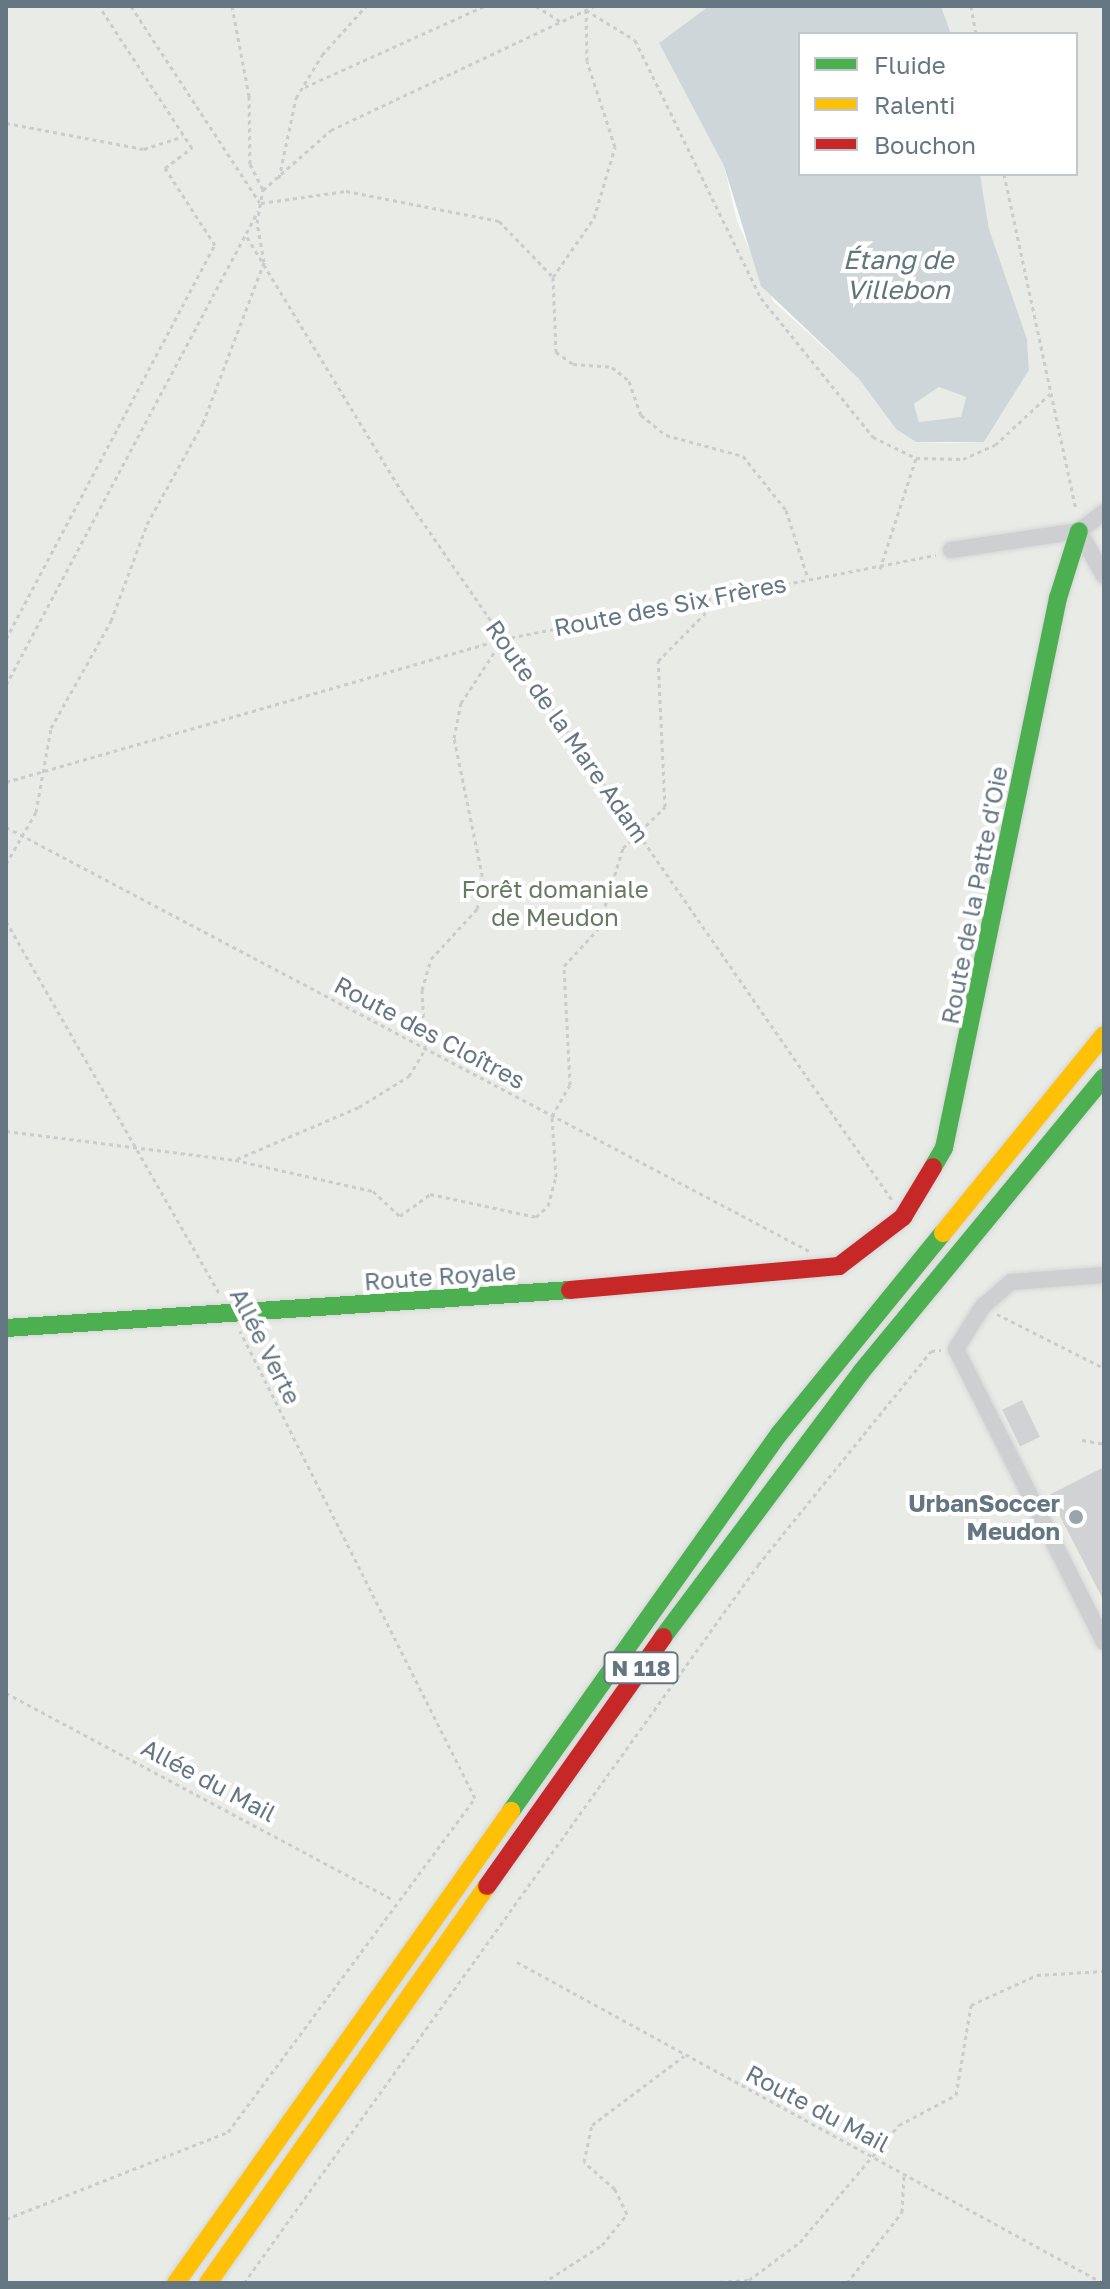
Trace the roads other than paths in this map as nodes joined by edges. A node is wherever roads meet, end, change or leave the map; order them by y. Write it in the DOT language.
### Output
graph roads {
  1 [pos="1104,512"];
  2 [pos="1079,531"];
  3 [pos="951,550"];
  4 [pos="1104,576"];
  5 [pos="1104,1035"];
  6 [pos="1104,1077"];
  7 [pos="871,1248"];
  8 [pos="1104,1275"];
  9 [pos="6,1328"];
  10 [pos="1104,1642"];
  11 [pos="176,2283"];
  12 [pos="208,2283"];
  1 -- 2 [label="street"];
  2 -- 3 [label="street"];
  2 -- 4 [label="street"];
  2 -- 7 [label="main road, Route de la Patte d'Oie"];
  5 -- 11 [label="main road, N 118"];
  6 -- 12 [label="main road, N 118"];
  7 -- 9 [label="main road, Route Royale"];
  8 -- 10 [label="street"];
}
